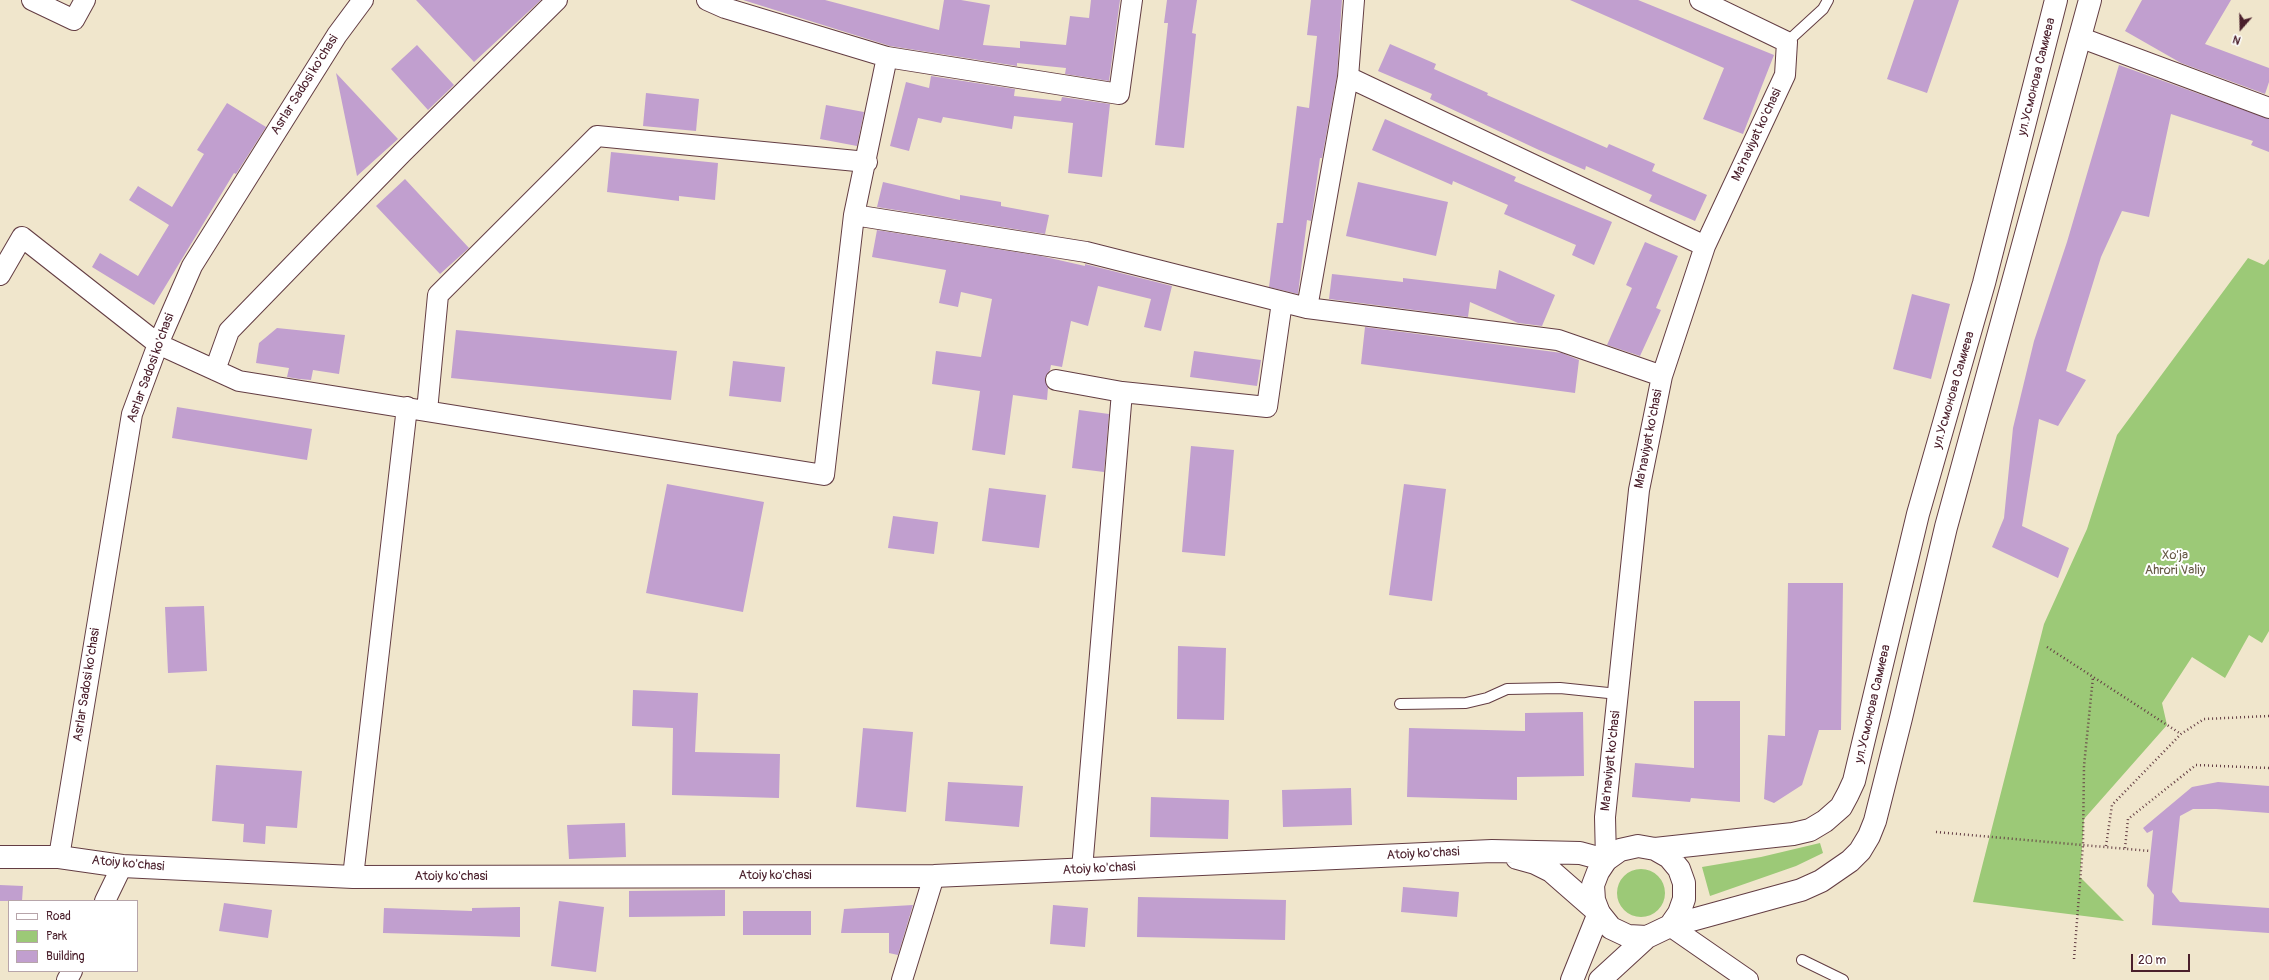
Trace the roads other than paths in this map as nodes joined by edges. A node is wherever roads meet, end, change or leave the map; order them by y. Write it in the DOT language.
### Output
graph roads {
  1 [pos="32,0"];
  2 [pos="85,0"];
  3 [pos="363,0"];
  4 [pos="558,0"];
  5 [pos="707,0"];
  6 [pos="1132,0"];
  7 [pos="1354,0"];
  8 [pos="1700,0"];
  9 [pos="1828,0"];
  10 [pos="2056,0"];
  11 [pos="2090,0"];
  12 [pos="2079,37"];
  13 [pos="1786,42"];
  14 [pos="887,57"];
  15 [pos="1348,77"];
  16 [pos="2269,108"];
  17 [pos="867,162"];
  18 [pos="854,215"];
  19 [pos="1705,246"];
  20 [pos="0,275"];
  21 [pos="1282,302"];
  22 [pos="1307,308"];
  23 [pos="158,344"];
  24 [pos="215,370"];
  25 [pos="1662,376"];
  26 [pos="1056,380"];
  27 [pos="1122,392"];
  28 [pos="407,407"];
  29 [pos="427,411"];
  30 [pos="1618,694"];
  31 [pos="1400,704"];
  32 [pos="1655,849"];
  33 [pos="1492,851"];
  34 [pos="0,856"];
  35 [pos="59,857"];
  36 [pos="1606,860"];
  37 [pos="122,866"];
  38 [pos="1082,869"];
  39 [pos="934,876"];
  40 [pos="353,877"];
  41 [pos="105,900"];
  42 [pos="1599,913"];
  43 [pos="1670,926"];
  44 [pos="1647,936"];
  45 [pos="1802,960"];
  46 [pos="902,980"];
  47 [pos="1572,980"];
  48 [pos="1600,980"];
  49 [pos="1748,980"];
  50 [pos="1843,980"];
  1 -- 2 [label="street"];
  3 -- 23 [label="street, Asrlar Sadosi ko'chasi"];
  4 -- 24 [label="street"];
  5 -- 14 [label="street"];
  6 -- 14 [label="street"];
  7 -- 15 [label="street"];
  8 -- 13 [label="street"];
  9 -- 13 [label="lane"];
  10 -- 32 [label="main road, ул.Усмонова Самиева"];
  11 -- 12 [label="main road"];
  12 -- 16 [label="street"];
  12 -- 43 [label="main road"];
  13 -- 19 [label="street, Ma'naviyat ko'chasi"];
  14 -- 17 [label="street"];
  15 -- 19 [label="street"];
  15 -- 22 [label="street"];
  17 -- 18 [label="street"];
  17 -- 29 [label="street"];
  18 -- 21 [label="street"];
  18 -- 29 [label="street"];
  19 -- 25 [label="street, Ma'naviyat ko'chasi"];
  20 -- 23 [label="street"];
  21 -- 22 [label="street"];
  21 -- 27 [label="street"];
  22 -- 25 [label="street"];
  23 -- 24 [label="street"];
  23 -- 35 [label="street, Asrlar Sadosi ko'chasi"];
  24 -- 28 [label="street"];
  25 -- 30 [label="street, Ma'naviyat ko'chasi"];
  26 -- 27 [label="street"];
  27 -- 38 [label="street"];
  28 -- 29 [label="street"];
  28 -- 40 [label="street"];
  30 -- 31 [label="lane"];
  30 -- 36 [label="street, Ma'naviyat ko'chasi"];
  32 -- 36 [label="main road"];
  32 -- 43 [label="main road"];
  33 -- 36 [label="main road, Atoiy ko'chasi"];
  33 -- 38 [label="main road, Atoiy ko'chasi"];
  33 -- 42 [label="main road, Atoiy ko'chasi"];
  34 -- 35 [label="main road, Atoiy ko'chasi"];
  35 -- 37 [label="main road, Atoiy ko'chasi"];
  36 -- 42 [label="main road"];
  37 -- 40 [label="main road, Atoiy ko'chasi"];
  37 -- 41 [label="street"];
  38 -- 39 [label="main road, Atoiy ko'chasi"];
  39 -- 40 [label="main road, Atoiy ko'chasi"];
  39 -- 46 [label="street"];
  42 -- 44 [label="main road"];
  42 -- 47 [label="main road"];
  43 -- 44 [label="main road"];
  43 -- 49 [label="street"];
  44 -- 48 [label="main road"];
  45 -- 50 [label="lane"];
}
